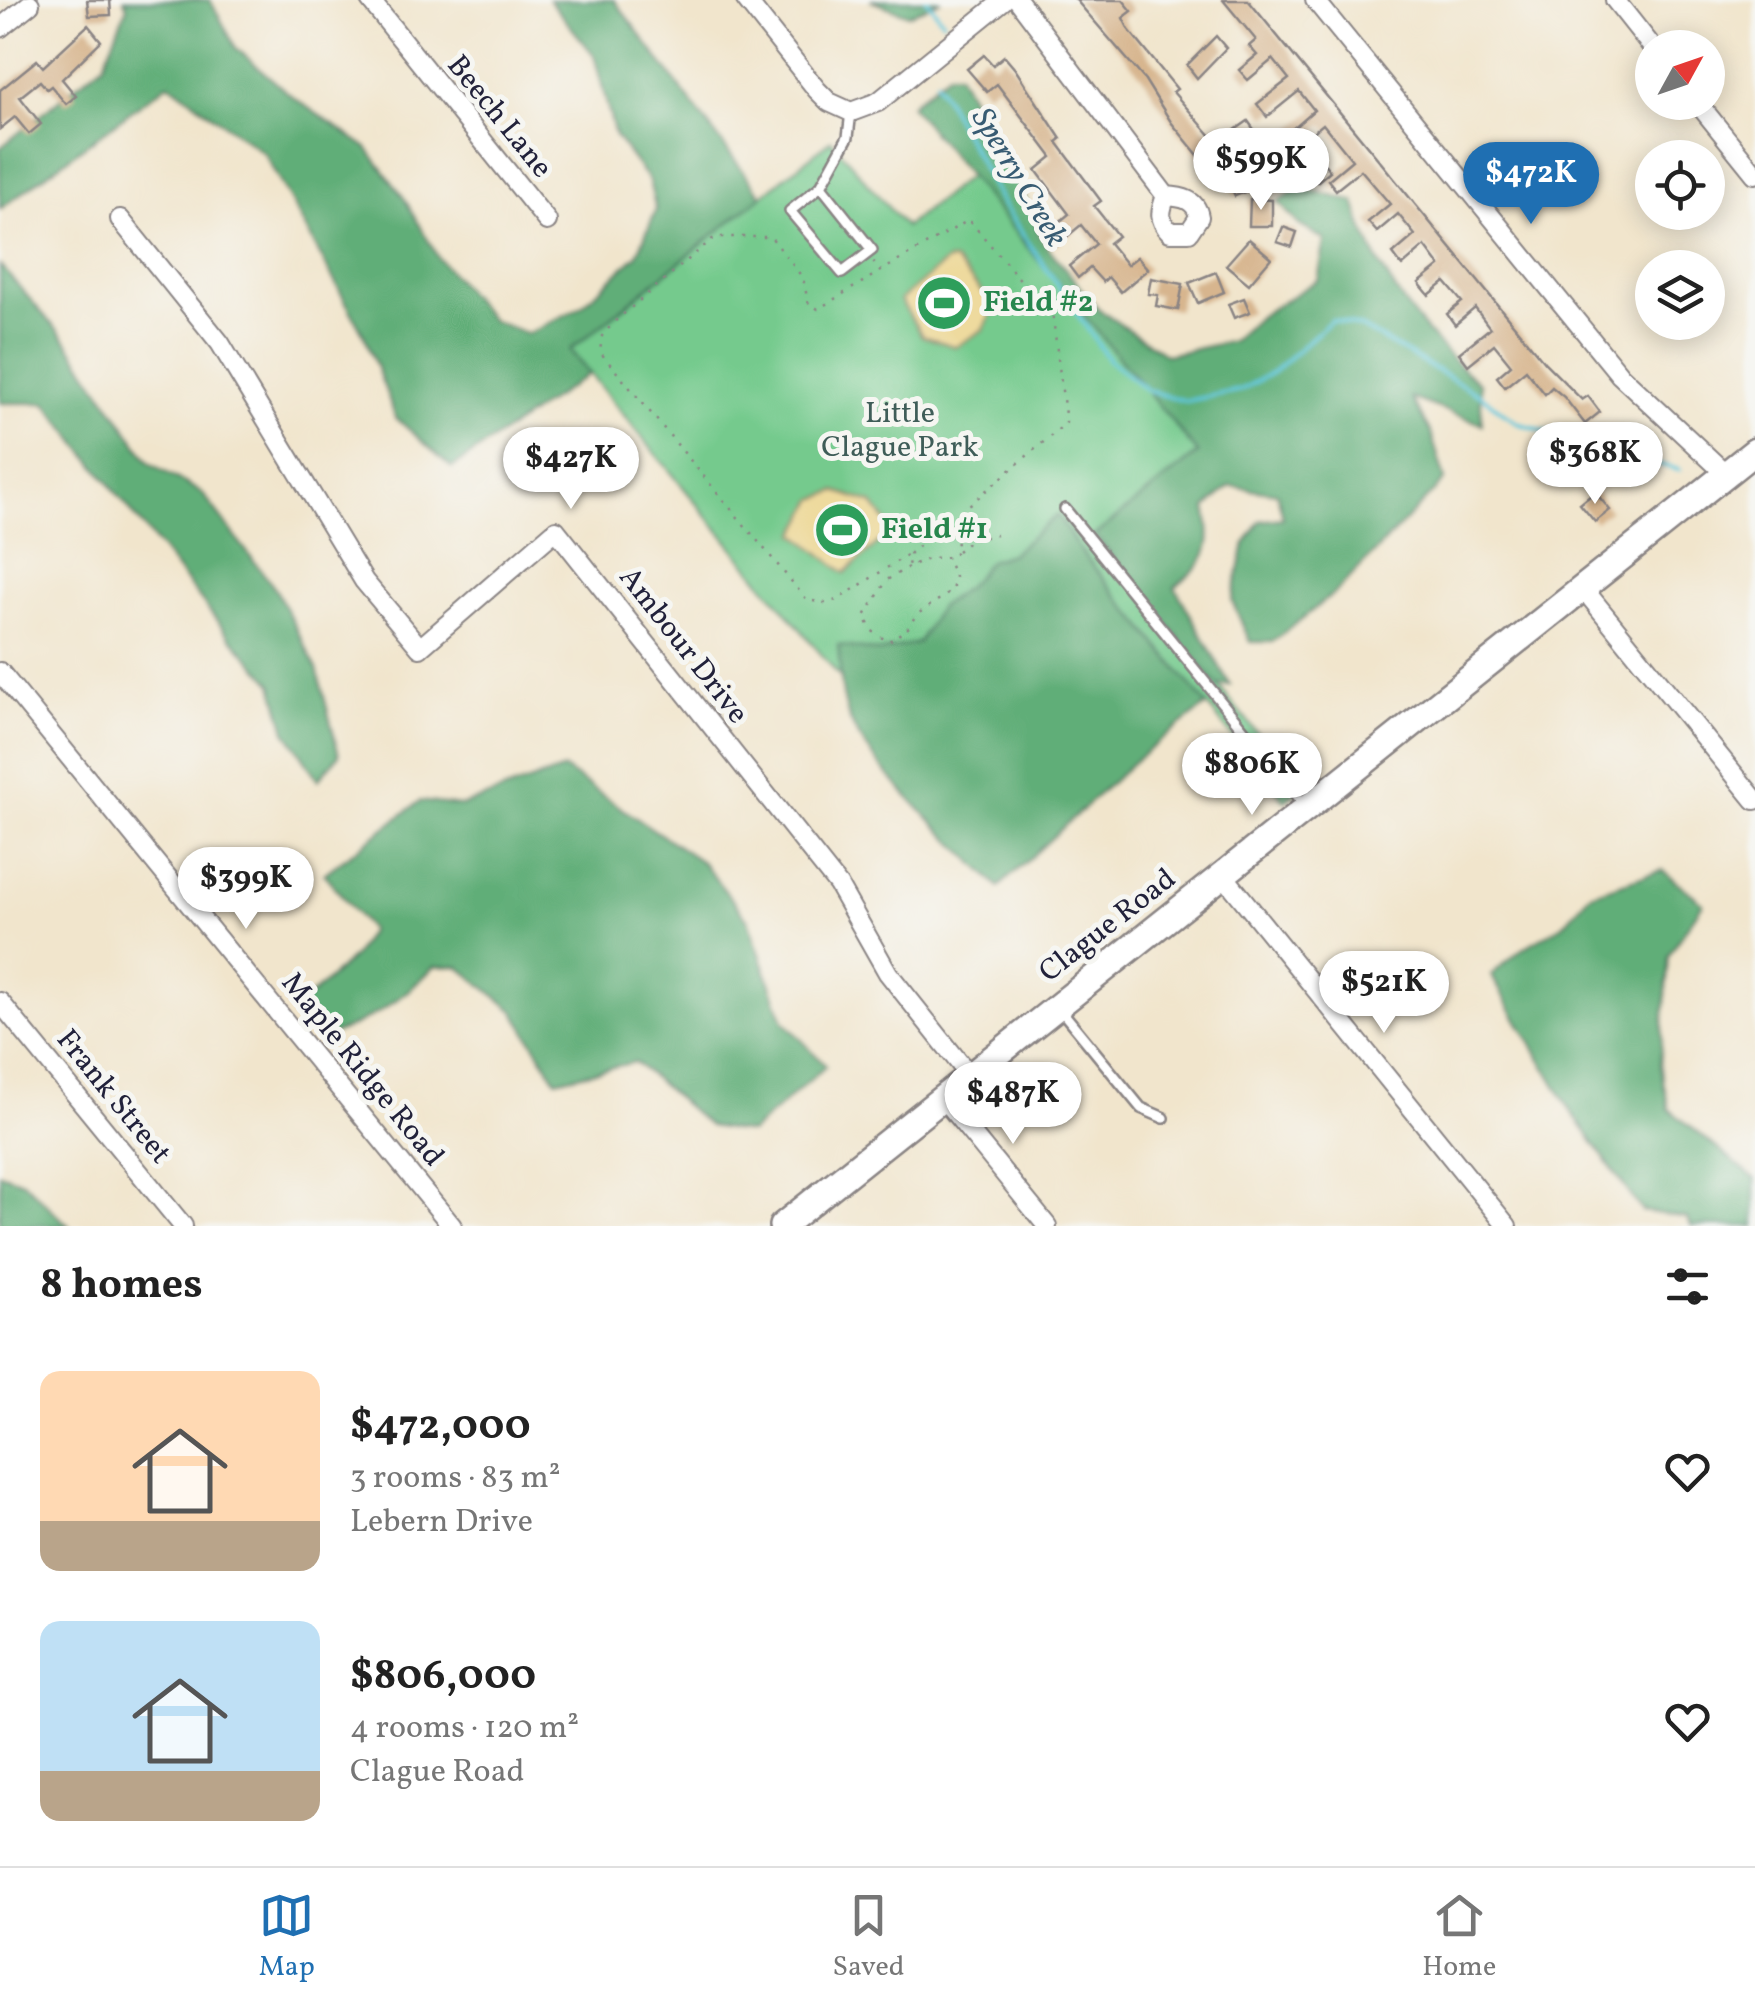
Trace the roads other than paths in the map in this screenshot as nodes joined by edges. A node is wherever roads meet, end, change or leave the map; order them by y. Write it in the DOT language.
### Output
graph roads {
  1 [pos="370,0"];
  2 [pos="746,0"];
  3 [pos="1004,0"];
  4 [pos="1018,0"];
  5 [pos="1315,0"];
  6 [pos="1614,0"];
  7 [pos="30,4"];
  8 [pos="0,28"];
  9 [pos="1638,30"];
  10 [pos="851,112"];
  11 [pos="1712,120"];
  12 [pos="1755,174"];
  13 [pos="821,186"];
  14 [pos="1166,196"];
  15 [pos="120,220"];
  16 [pos="548,221"];
  17 [pos="1755,451"];
  18 [pos="1726,474"];
  19 [pos="1065,509"];
  20 [pos="1582,588"];
  21 [pos="0,672"];
  22 [pos="1755,800"];
  23 [pos="1308,810"];
  24 [pos="1224,876"];
  25 [pos="0,1002"];
  26 [pos="1058,1006"];
  27 [pos="969,1075"];
  28 [pos="942,1098"];
  29 [pos="1164,1118"];
  30 [pos="183,1226"];
  31 [pos="452,1226"];
  32 [pos="782,1226"];
  33 [pos="1046,1226"];
  34 [pos="1506,1226"];
  1 -- 16 [label="street, Beech Lane"];
  2 -- 10 [label="street"];
  3 -- 10 [label="street"];
  4 -- 14 [label="street"];
  5 -- 18 [label="street"];
  6 -- 9 [label="street"];
  7 -- 8 [label="street"];
  10 -- 13 [label="lane"];
  11 -- 12 [label="street"];
  13 -- 13 [label="lane"];
  15 -- 27 [label="street, Ambour Drive"];
  17 -- 18 [label="main road, Clague Road"];
  18 -- 20 [label="main road, Clague Road"];
  19 -- 23 [label="lane"];
  20 -- 22 [label="street"];
  20 -- 23 [label="main road, Clague Road"];
  21 -- 31 [label="street, Maple Ridge Road"];
  23 -- 24 [label="main road, Clague Road"];
  24 -- 26 [label="main road, Clague Road"];
  24 -- 34 [label="street"];
  25 -- 30 [label="street, Frank Street"];
  26 -- 27 [label="main road, Clague Road"];
  26 -- 29 [label="lane"];
  27 -- 28 [label="main road, Clague Road"];
  28 -- 32 [label="main road, Clague Road"];
  28 -- 33 [label="street"];
}
